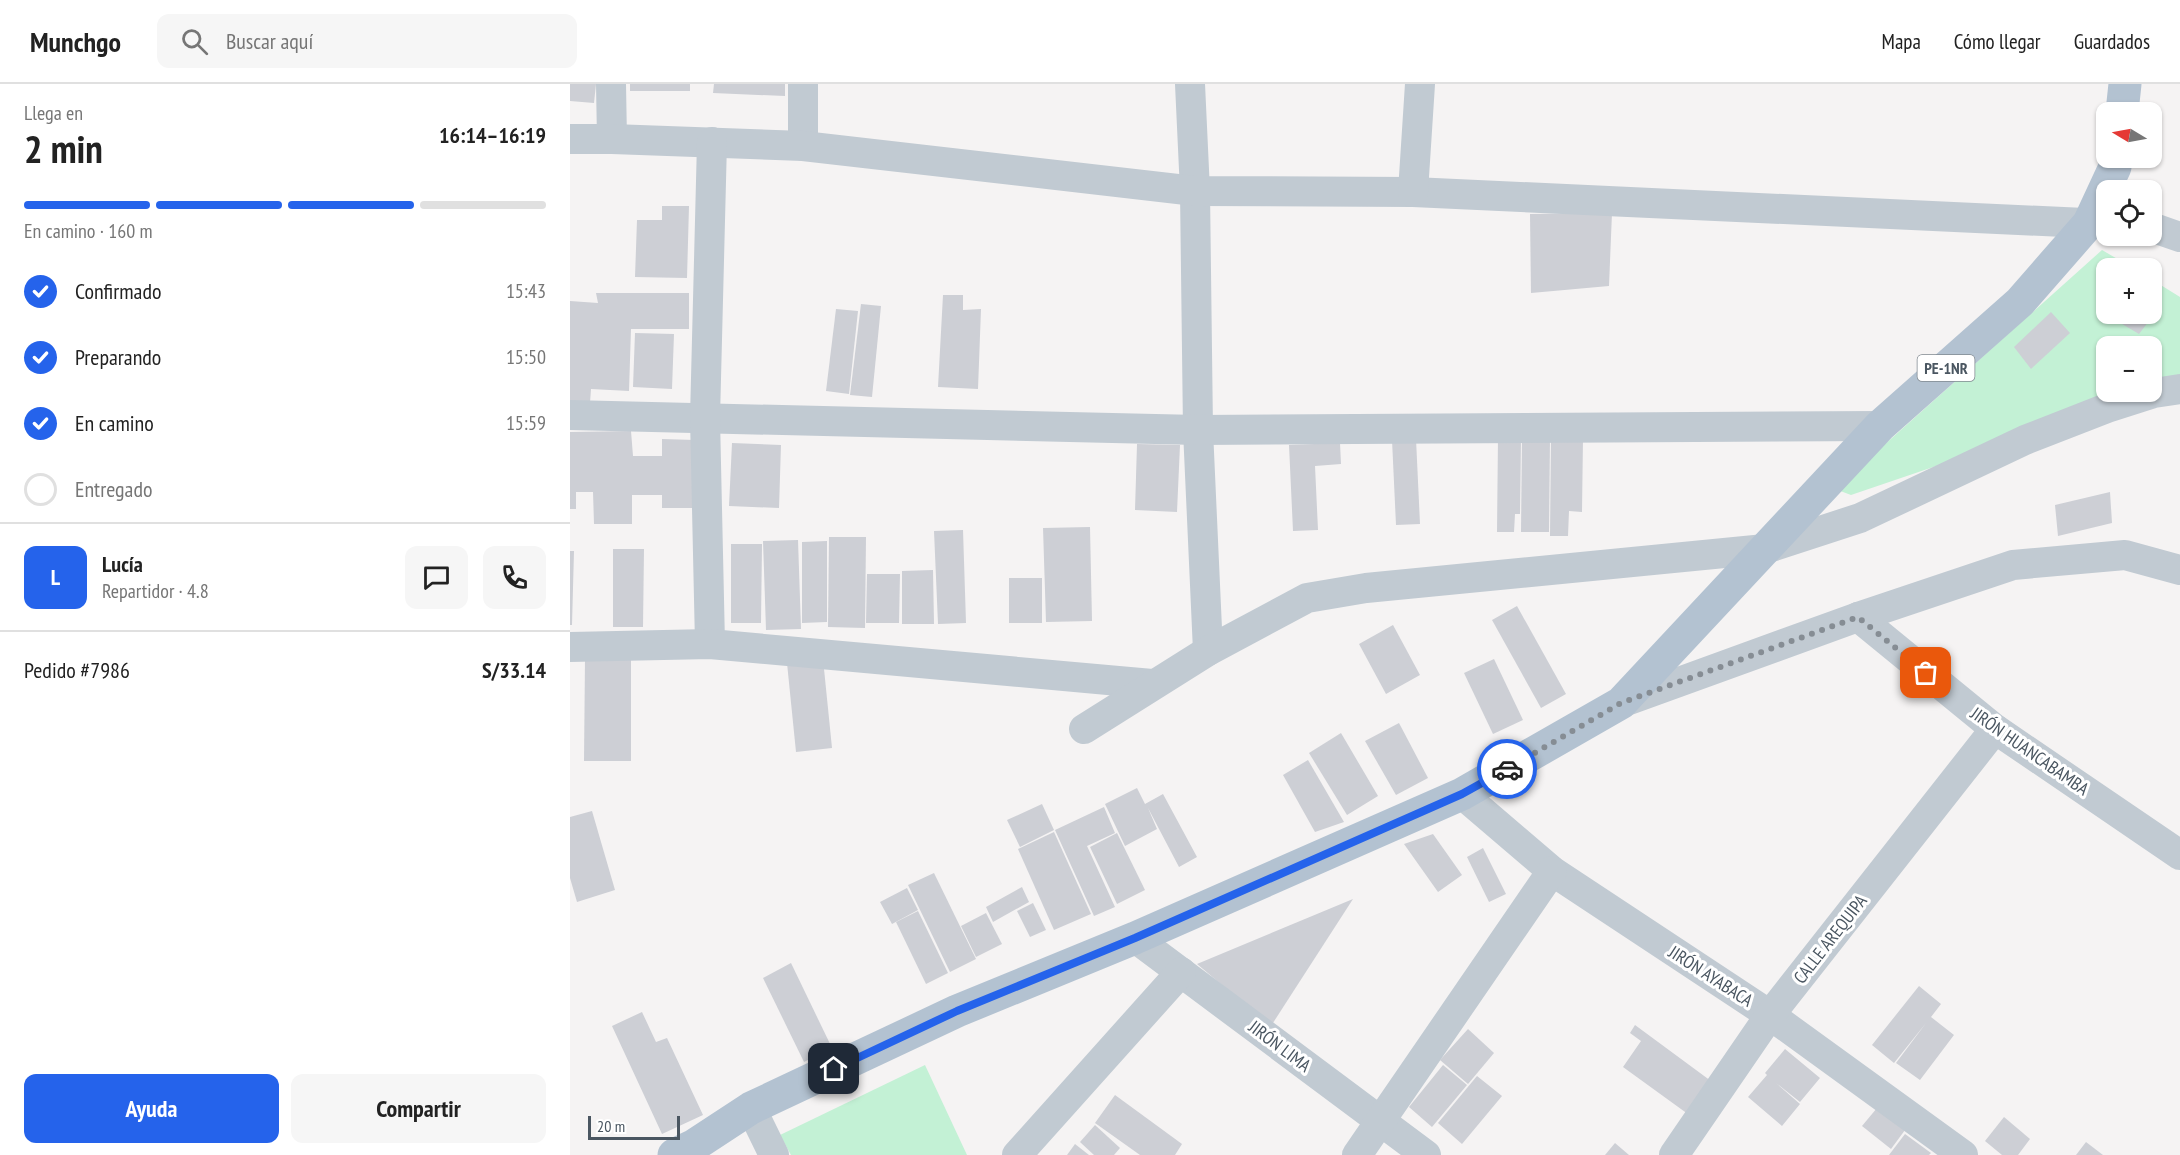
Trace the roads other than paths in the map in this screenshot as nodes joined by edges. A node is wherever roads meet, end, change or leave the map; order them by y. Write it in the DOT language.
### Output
graph roads {
  1 [pos="611,84"];
  2 [pos="802,84"];
  3 [pos="1190,84"];
  4 [pos="1420,84"];
  5 [pos="2125,84"];
  6 [pos="2123,102"];
  7 [pos="570,139"];
  8 [pos="612,139"];
  9 [pos="712,142"];
  10 [pos="803,146"];
  11 [pos="1195,191"];
  12 [pos="1413,192"];
  13 [pos="2096,223"];
  14 [pos="2096,225"];
  15 [pos="2162,231"];
  16 [pos="2180,237"];
  17 [pos="2180,389"];
  18 [pos="570,415"];
  19 [pos="705,418"];
  20 [pos="1880,426"];
  21 [pos="1197,430"];
  22 [pos="1759,556"];
  23 [pos="2180,570"];
  24 [pos="1858,617"];
  25 [pos="710,644"];
  26 [pos="570,647"];
  27 [pos="1208,651"];
  28 [pos="1152,684"];
  29 [pos="1621,703"];
  30 [pos="1084,729"];
  31 [pos="1995,729"];
  32 [pos="1462,794"];
  33 [pos="2180,855"];
  34 [pos="1552,871"];
  35 [pos="1135,938"];
  36 [pos="1181,972"];
  37 [pos="1770,1015"];
  38 [pos="751,1108"];
  39 [pos="1381,1122"];
  40 [pos="688,1152"];
  41 [pos="774,1155"];
  42 [pos="1017,1155"];
  43 [pos="1357,1155"];
  44 [pos="1426,1155"];
  45 [pos="1674,1155"];
  46 [pos="1963,1155"];
  1 -- 8 [label="street"];
  2 -- 10 [label="street"];
  3 -- 11 [label="street"];
  4 -- 12 [label="street"];
  5 -- 6 [label="main road"];
  7 -- 8 [label="street"];
  8 -- 9 [label="street"];
  9 -- 10 [label="street"];
  9 -- 19 [label="street"];
  10 -- 11 [label="street"];
  11 -- 12 [label="street"];
  11 -- 21 [label="street"];
  12 -- 13 [label="street"];
  14 -- 20 [label="main road, PE-1NR"];
  15 -- 16 [label="street"];
  17 -- 22 [label="street"];
  18 -- 19 [label="street"];
  19 -- 21 [label="street"];
  19 -- 25 [label="street"];
  20 -- 21 [label="street"];
  20 -- 22 [label="main road, PE-1NR"];
  21 -- 27 [label="street"];
  22 -- 27 [label="street"];
  22 -- 29 [label="main road, PE-1NR"];
  23 -- 24 [label="street"];
  24 -- 29 [label="street"];
  24 -- 31 [label="street, JIRÓN HUANCABAMBA"];
  25 -- 26 [label="street"];
  25 -- 28 [label="street"];
  27 -- 28 [label="street"];
  28 -- 30 [label="street"];
  29 -- 32 [label="main road, PE-1NR"];
  31 -- 33 [label="street, JIRÓN HUANCABAMBA"];
  31 -- 37 [label="street, CALLE AREQUIPA"];
  32 -- 34 [label="street, JIRÓN AYABACA"];
  32 -- 35 [label="main road, PE-1NR"];
  34 -- 37 [label="street, JIRÓN AYABACA"];
  34 -- 39 [label="street"];
  35 -- 36 [label="street, JIRÓN LIMA"];
  35 -- 38 [label="main road, PE-1NR"];
  36 -- 39 [label="street, JIRÓN LIMA"];
  36 -- 42 [label="street"];
  37 -- 45 [label="street, CALLE AREQUIPA"];
  37 -- 46 [label="street, JIRÓN AYABACA"];
  38 -- 40 [label="main road, PE-1NR"];
  38 -- 41 [label="street"];
  39 -- 43 [label="street"];
  39 -- 44 [label="street, JIRÓN LIMA"];
}
